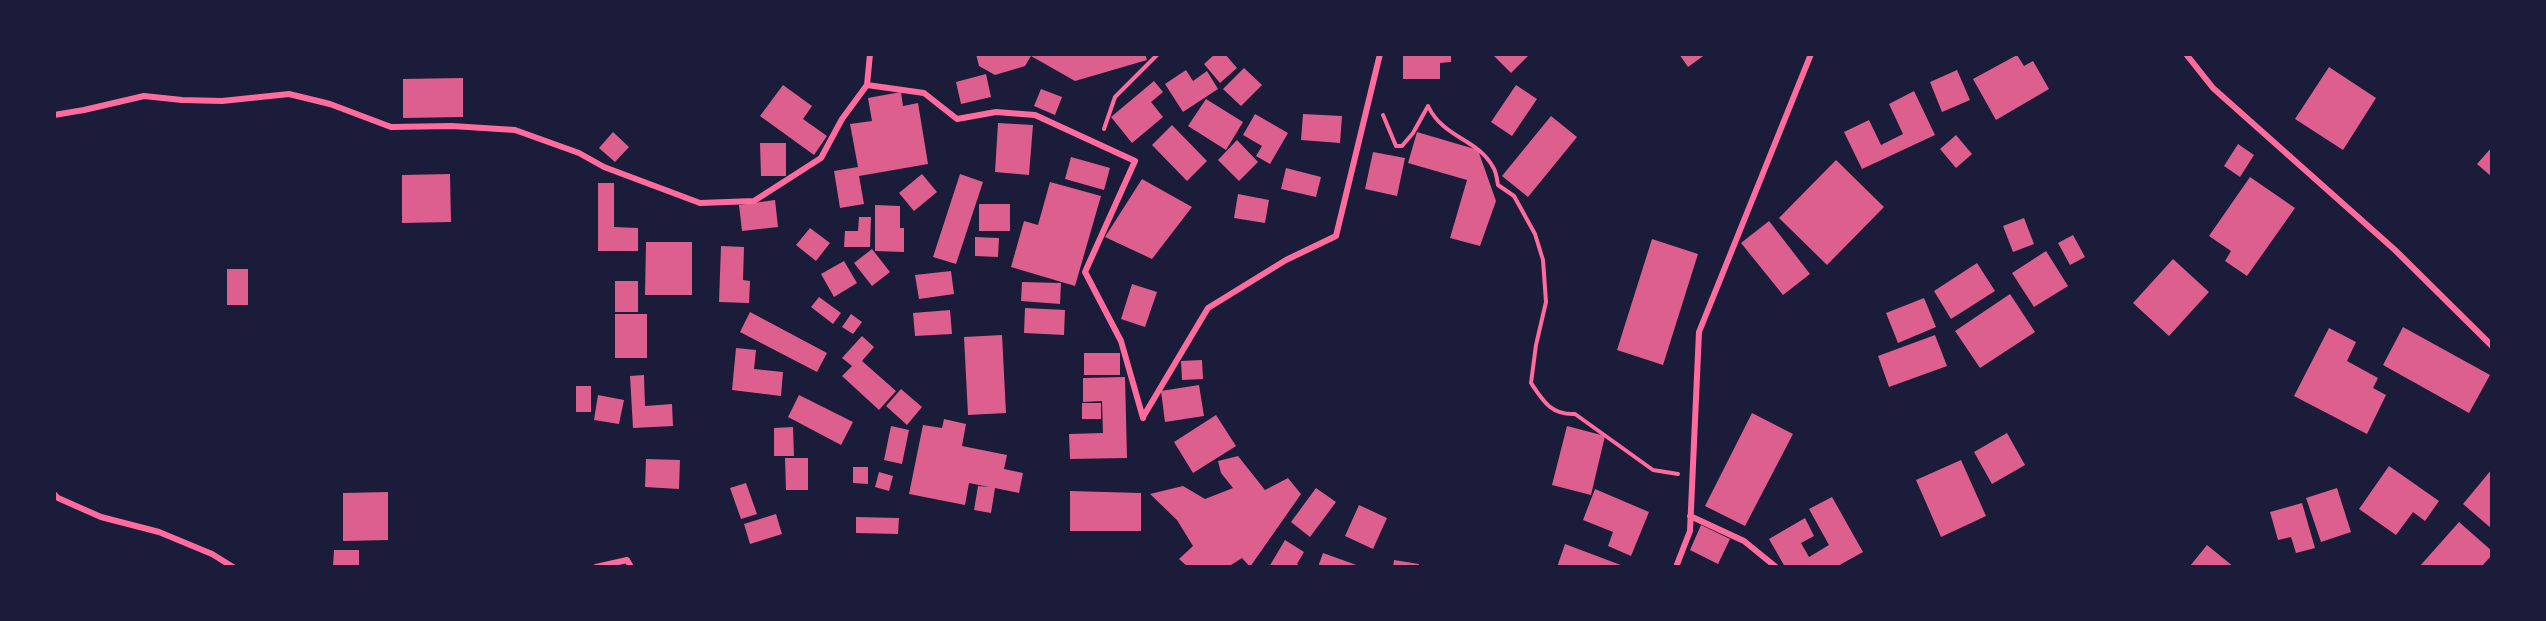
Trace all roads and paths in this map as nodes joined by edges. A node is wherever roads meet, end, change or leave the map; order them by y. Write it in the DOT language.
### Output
graph roads {
  1 [pos="870,54"];
  2 [pos="1158,54"];
  3 [pos="1380,54"];
  4 [pos="1811,54"];
  5 [pos="2186,54"];
  6 [pos="867,85"];
  7 [pos="1369,99"];
  8 [pos="54,115"];
  9 [pos="1098,144"];
  10 [pos="2492,346"];
  11 [pos="1691,481"];
  12 [pos="54,494"];
  13 [pos="1690,516"];
  14 [pos="233,567"];
  15 [pos="596,567"];
  16 [pos="631,567"];
  17 [pos="1677,567"];
  18 [pos="1776,567"];
  1 -- 6 [label="street"];
  2 -- 9 [label="path"];
  3 -- 7 [label="street"];
  4 -- 11 [label="street"];
  5 -- 10 [label="street"];
  6 -- 8 [label="street"];
  6 -- 9 [label="street"];
  7 -- 9 [label="street"];
  7 -- 11 [label="path"];
  11 -- 13 [label="street"];
  12 -- 14 [label="street"];
  13 -- 17 [label="street"];
  13 -- 18 [label="street"];
  15 -- 16 [label="street"];
}
